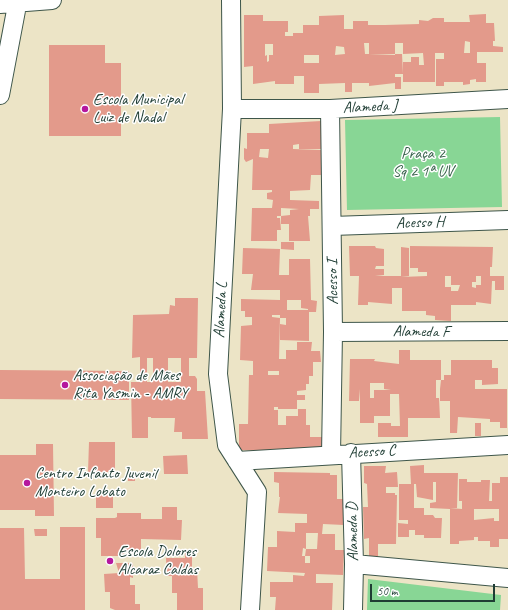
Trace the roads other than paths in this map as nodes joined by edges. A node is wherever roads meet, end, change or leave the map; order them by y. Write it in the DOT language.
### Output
graph roads {
  1 [pos="52,0"];
  2 [pos="231,0"];
  3 [pos="18,2"];
  4 [pos="0,4"];
  5 [pos="0,95"];
  6 [pos="508,99"];
  7 [pos="232,109"];
  8 [pos="330,109"];
  9 [pos="508,220"];
  10 [pos="332,226"];
  11 [pos="508,331"];
  12 [pos="333,332"];
  13 [pos="508,445"];
  14 [pos="351,453"];
  15 [pos="331,455"];
  16 [pos="237,461"];
  17 [pos="354,564"];
  18 [pos="508,578"];
  19 [pos="250,610"];
  20 [pos="353,610"];
  1 -- 3 [label="street"];
  2 -- 7 [label="street, Alameda L"];
  3 -- 4 [label="street"];
  3 -- 5 [label="street"];
  6 -- 8 [label="street, Alameda J"];
  7 -- 8 [label="street, Alameda J"];
  7 -- 16 [label="street, Alameda L"];
  8 -- 10 [label="street, Acesso I"];
  9 -- 10 [label="street, Acesso H"];
  10 -- 12 [label="street, Acesso I"];
  11 -- 12 [label="street, Alameda F"];
  12 -- 15 [label="street, Acesso I"];
  13 -- 14 [label="street, Acesso C"];
  14 -- 15 [label="street, Acesso C"];
  14 -- 17 [label="street, Alameda D"];
  15 -- 16 [label="street, Acesso C"];
  16 -- 19 [label="street, Alameda L"];
  17 -- 18 [label="street"];
  17 -- 20 [label="street, Alameda D"];
}
